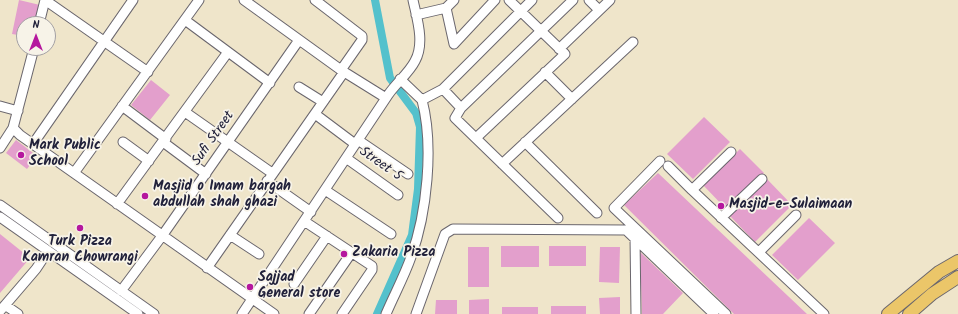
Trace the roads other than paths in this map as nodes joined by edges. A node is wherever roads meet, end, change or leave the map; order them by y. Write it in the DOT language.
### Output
graph roads {
  1 [pos="45,0"];
  2 [pos="133,0"];
  3 [pos="199,0"];
  4 [pos="244,0"];
  5 [pos="315,0"];
  6 [pos="413,0"];
  7 [pos="454,0"];
  8 [pos="495,0"];
  9 [pos="509,0"];
  10 [pos="532,0"];
  11 [pos="573,0"];
  12 [pos="589,0"];
  13 [pos="610,0"];
  14 [pos="446,8"];
  15 [pos="599,10"];
  16 [pos="520,11"];
  17 [pos="416,15"];
  18 [pos="41,16"];
  19 [pos="185,20"];
  20 [pos="541,31"];
  21 [pos="104,40"];
  22 [pos="299,40"];
  23 [pos="633,42"];
  24 [pos="560,49"];
  25 [pos="228,52"];
  26 [pos="32,56"];
  27 [pos="343,71"];
  28 [pos="148,72"];
  29 [pos="545,72"];
  30 [pos="399,80"];
  31 [pos="270,83"];
  32 [pos="299,87"];
  33 [pos="443,89"];
  34 [pos="387,97"];
  35 [pos="572,99"];
  36 [pos="422,100"];
  37 [pos="323,102"];
  38 [pos="0,106"];
  39 [pos="122,106"];
  40 [pos="461,108"];
  41 [pos="18,111"];
  42 [pos="185,112"];
  43 [pos="314,114"];
  44 [pos="13,128"];
  45 [pos="476,138"];
  46 [pos="165,141"];
  47 [pos="123,142"];
  48 [pos="357,142"];
  49 [pos="525,142"];
  50 [pos="228,143"];
  51 [pos="33,144"];
  52 [pos="0,148"];
  53 [pos="731,152"];
  54 [pos="346,158"];
  55 [pos="149,161"];
  56 [pos="502,164"];
  57 [pos="74,173"];
  58 [pos="206,174"];
  59 [pos="408,174"];
  60 [pos="270,177"];
  61 [pos="762,179"];
  62 [pos="325,190"];
  63 [pos="692,190"];
  64 [pos="398,194"];
  65 [pos="117,204"];
  66 [pos="0,205"];
  67 [pos="311,212"];
  68 [pos="598,213"];
  69 [pos="796,215"];
  70 [pos="0,217"];
  71 [pos="558,218"];
  72 [pos="721,218"];
  73 [pos="304,221"];
  74 [pos="391,234"];
  75 [pos="230,235"];
  76 [pos="162,236"];
  77 [pos="328,236"];
  78 [pos="635,237"];
  79 [pos="48,251"];
  80 [pos="352,252"];
  81 [pos="759,252"];
  82 [pos="259,254"];
  83 [pos="958,261"];
  84 [pos="207,268"];
  85 [pos="958,277"];
  86 [pos="294,284"];
  87 [pos="121,291"];
  88 [pos="253,299"];
  89 [pos="3,308"];
  90 [pos="18,314"];
  91 [pos="138,314"];
  92 [pos="154,314"];
  93 [pos="242,314"];
  94 [pos="274,314"];
  95 [pos="309,314"];
  96 [pos="342,314"];
  97 [pos="386,314"];
  98 [pos="416,314"];
  99 [pos="636,314"];
  100 [pos="714,314"];
  101 [pos="726,314"];
  102 [pos="824,314"];
  103 [pos="888,314"];
  104 [pos="909,314"];
  1 -- 18 [label="street"];
  1 -- 21 [label="street"];
  2 -- 21 [label="street"];
  3 -- 19 [label="street"];
  4 -- 22 [label="street"];
  5 -- 27 [label="street"];
  6 -- 17 [label="street"];
  7 -- 14 [label="street"];
  8 -- 14 [label="street"];
  9 -- 16 [label="street"];
  10 -- 16 [label="street"];
  11 -- 20 [label="street"];
  12 -- 15 [label="street"];
  13 -- 15 [label="street"];
  14 -- 17 [label="street"];
  15 -- 24 [label="street"];
  16 -- 20 [label="street"];
  16 -- 33 [label="street"];
  17 -- 30 [label="street"];
  19 -- 25 [label="street"];
  19 -- 28 [label="street"];
  20 -- 24 [label="street"];
  20 -- 40 [label="street"];
  21 -- 28 [label="street"];
  21 -- 51 [label="street"];
  22 -- 27 [label="street"];
  22 -- 31 [label="street, Sufi Street"];
  23 -- 35 [label="street"];
  24 -- 29 [label="street"];
  25 -- 31 [label="street"];
  25 -- 42 [label="street"];
  26 -- 41 [label="street"];
  27 -- 34 [label="street"];
  27 -- 37 [label="street"];
  28 -- 39 [label="street"];
  29 -- 35 [label="street"];
  29 -- 45 [label="street"];
  30 -- 34 [label="street"];
  30 -- 36 [label="street"];
  31 -- 50 [label="street, Sufi Street"];
  32 -- 37 [label="street"];
  33 -- 36 [label="street"];
  33 -- 40 [label="street"];
  34 -- 48 [label="street"];
  35 -- 49 [label="street"];
  36 -- 97 [label="street"];
  37 -- 43 [label="street"];
  38 -- 41 [label="street"];
  39 -- 46 [label="street"];
  39 -- 57 [label="street"];
  40 -- 45 [label="street"];
  41 -- 44 [label="street"];
  42 -- 46 [label="street"];
  42 -- 50 [label="street"];
  43 -- 48 [label="street"];
  43 -- 60 [label="street"];
  44 -- 51 [label="street"];
  44 -- 52 [label="street"];
  45 -- 56 [label="street"];
  46 -- 55 [label="street"];
  46 -- 58 [label="street"];
  47 -- 55 [label="street"];
  48 -- 54 [label="street"];
  48 -- 59 [label="street"];
  49 -- 56 [label="street"];
  49 -- 68 [label="street"];
  50 -- 58 [label="street, Sufi Street"];
  50 -- 60 [label="street"];
  51 -- 57 [label="street"];
  53 -- 63 [label="street"];
  54 -- 62 [label="street"];
  54 -- 64 [label="street, Street 5"];
  55 -- 65 [label="street"];
  56 -- 71 [label="street"];
  57 -- 65 [label="street"];
  58 -- 76 [label="street, Sufi Street"];
  60 -- 67 [label="street"];
  60 -- 75 [label="street"];
  61 -- 72 [label="street"];
  62 -- 67 [label="street"];
  62 -- 74 [label="street"];
  63 -- 72 [label="street"];
  63 -- 101 [label="street"];
  65 -- 76 [label="street"];
  66 -- 87 [label="street"];
  67 -- 73 [label="street"];
  69 -- 81 [label="street"];
  70 -- 79 [label="street"];
  72 -- 81 [label="street"];
  73 -- 77 [label="street"];
  73 -- 88 [label="street"];
  75 -- 82 [label="street"];
  75 -- 84 [label="street"];
  76 -- 84 [label="street"];
  76 -- 87 [label="street, Sufi Street"];
  77 -- 80 [label="street"];
  77 -- 86 [label="street"];
  78 -- 98 [label="street"];
  78 -- 99 [label="street"];
  78 -- 100 [label="street"];
  79 -- 89 [label="street"];
  79 -- 91 [label="street"];
  80 -- 95 [label="street"];
  80 -- 96 [label="street"];
  81 -- 102 [label="street"];
  83 -- 103 [label="main road"];
  84 -- 88 [label="street"];
  85 -- 104 [label="main road"];
  87 -- 92 [label="street"];
  88 -- 93 [label="street"];
  88 -- 94 [label="street"];
  89 -- 90 [label="street"];
}
